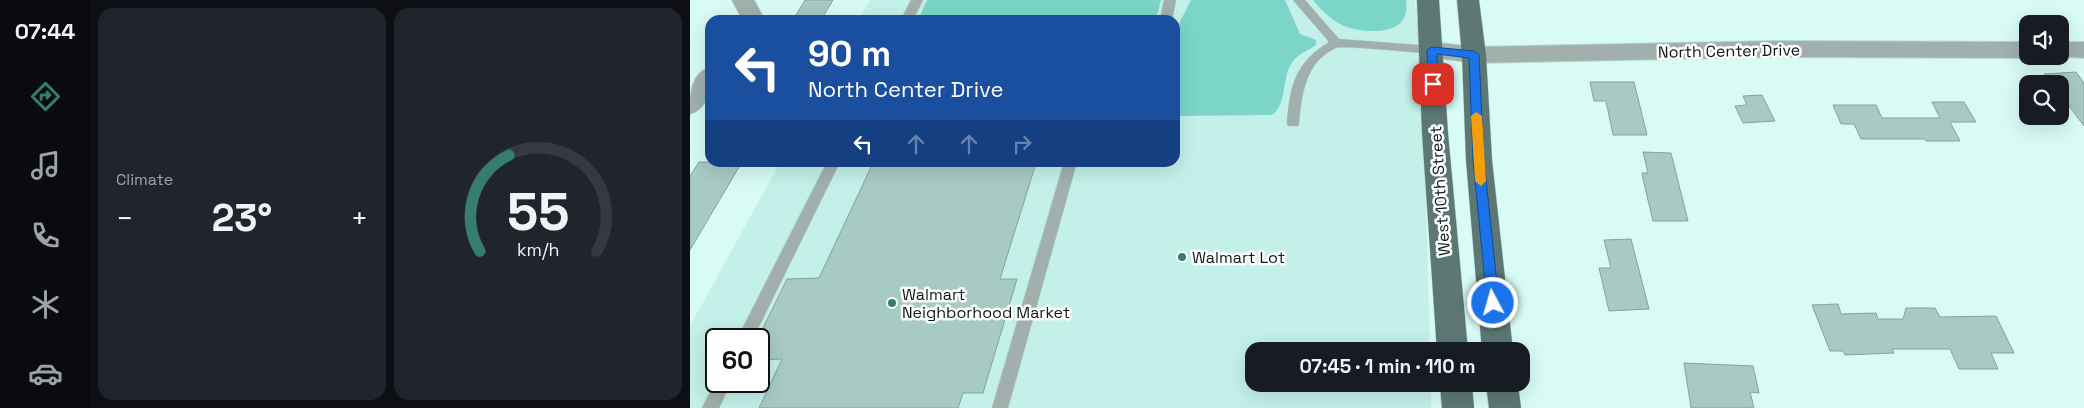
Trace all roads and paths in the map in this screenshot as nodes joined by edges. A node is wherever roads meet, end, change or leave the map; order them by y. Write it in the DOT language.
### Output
graph roads {
  1 [pos="743,0"];
  2 [pos="917,0"];
  3 [pos="1170,0"];
  4 [pos="1299,0"];
  5 [pos="1428,0"];
  6 [pos="1468,0"];
  7 [pos="751,15"];
  8 [pos="910,15"];
  9 [pos="1167,15"];
  10 [pos="1336,43"];
  11 [pos="1432,50"];
  12 [pos="2019,50"];
  13 [pos="2069,50"];
  14 [pos="2084,50"];
  15 [pos="1474,55"];
  16 [pos="705,84"];
  17 [pos="690,106"];
  18 [pos="1293,123"];
  19 [pos="831,167"];
  20 [pos="1070,167"];
  21 [pos="751,328"];
  22 [pos="1452,342"];
  23 [pos="1497,342"];
  24 [pos="1457,392"];
  25 [pos="1503,392"];
  26 [pos="718,393"];
  27 [pos="710,408"];
  28 [pos="1000,408"];
  29 [pos="1458,408"];
  30 [pos="1505,408"];
  1 -- 7 [label="street"];
  2 -- 8 [label="lane"];
  3 -- 9 [label="lane"];
  4 -- 10 [label="lane"];
  5 -- 11 [label="main road, West 10th Street"];
  6 -- 15 [label="main road"];
  10 -- 11 [label="lane"];
  10 -- 18 [label="lane"];
  11 -- 15 [label="street, North Center Drive"];
  11 -- 22 [label="main road, West 10th Street"];
  12 -- 15 [label="street, North Center Drive"];
  13 -- 14 [label="street"];
  15 -- 23 [label="main road"];
  16 -- 17 [label="street"];
  19 -- 21 [label="lane"];
  20 -- 28 [label="lane"];
  24 -- 29 [label="main road"];
  25 -- 30 [label="main road"];
  26 -- 27 [label="lane"];
}
